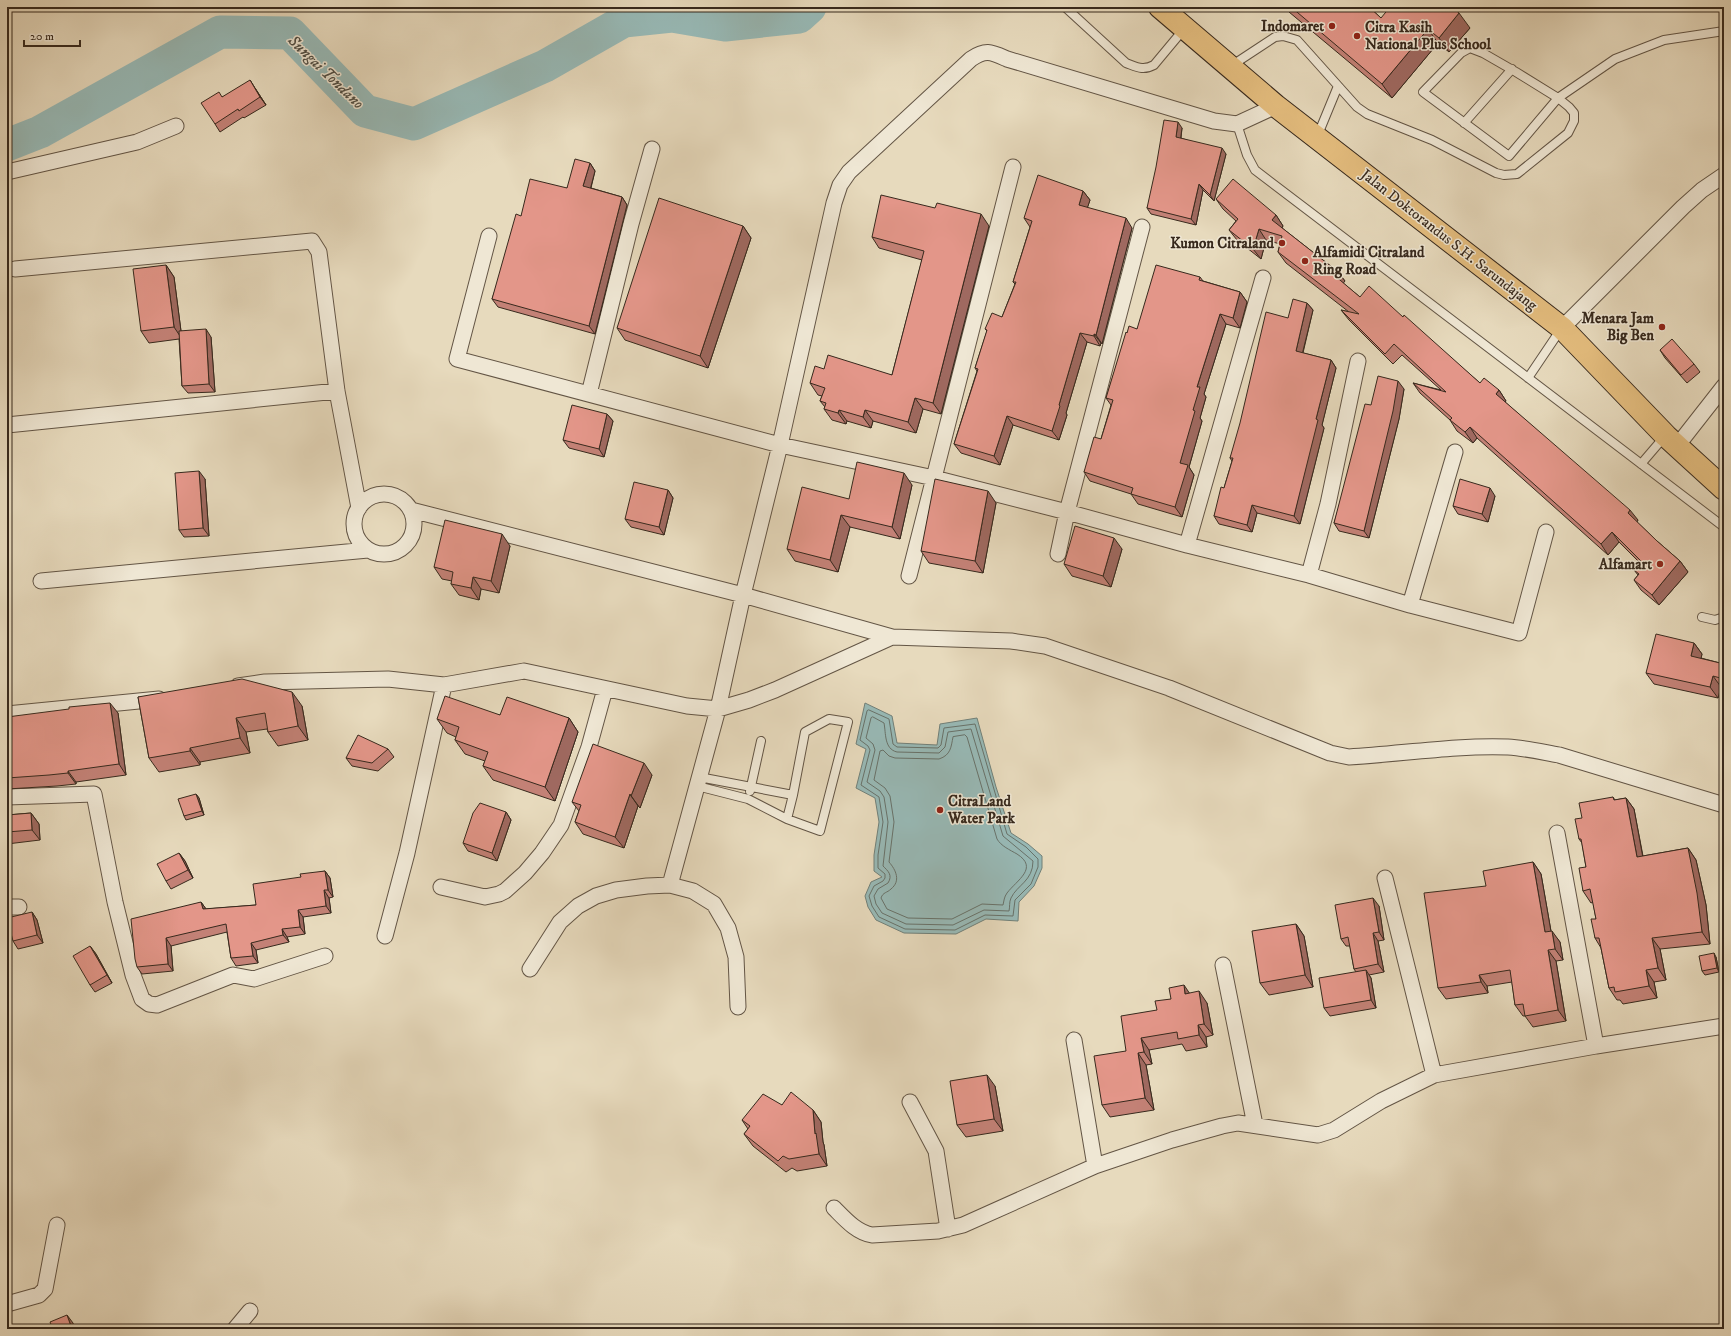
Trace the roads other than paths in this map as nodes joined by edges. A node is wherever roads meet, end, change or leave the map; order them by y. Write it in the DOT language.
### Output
graph roads {
  1 [pos="1065,7"];
  2 [pos="1160,7"];
  3 [pos="1184,28"];
  4 [pos="1724,31"];
  5 [pos="1230,66"];
  6 [pos="1512,69"];
  7 [pos="1338,86"];
  8 [pos="1558,98"];
  9 [pos="1276,106"];
  10 [pos="1464,123"];
  11 [pos="1237,124"];
  12 [pos="176,126"];
  13 [pos="1317,138"];
  14 [pos="652,149"];
  15 [pos="1013,167"];
  16 [pos="7,172"];
  17 [pos="1724,175"];
  18 [pos="1142,227"];
  19 [pos="489,236"];
  20 [pos="15,269"];
  21 [pos="1263,278"];
  22 [pos="1562,328"];
  23 [pos="1358,361"];
  24 [pos="1528,378"];
  25 [pos="1724,386"];
  26 [pos="337,391"];
  27 [pos="589,394"];
  28 [pos="7,425"];
  29 [pos="1671,441"];
  30 [pos="780,445"];
  31 [pos="1455,452"];
  32 [pos="1641,464"];
  33 [pos="934,478"];
  34 [pos="1724,489"];
  35 [pos="358,508"];
  36 [pos="411,510"];
  37 [pos="1066,512"];
  38 [pos="1724,527"];
  39 [pos="1546,532"];
  40 [pos="1187,545"];
  41 [pos="368,550"];
  42 [pos="1058,554"];
  43 [pos="1309,575"];
  44 [pos="909,576"];
  45 [pos="41,581"];
  46 [pos="743,595"];
  47 [pos="1410,605"];
  48 [pos="1724,617"];
  49 [pos="1702,618"];
  50 [pos="892,637"];
  51 [pos="444,685"];
  52 [pos="228,688"];
  53 [pos="605,689"];
  54 [pos="175,697"];
  55 [pos="718,709"];
  56 [pos="7,714"];
  57 [pos="761,741"];
  58 [pos="698,781"];
  59 [pos="751,787"];
  60 [pos="793,795"];
  61 [pos="7,797"];
  62 [pos="748,799"];
  63 [pos="1724,804"];
  64 [pos="787,819"];
  65 [pos="1557,833"];
  66 [pos="1385,878"];
  67 [pos="670,885"];
  68 [pos="441,887"];
  69 [pos="385,936"];
  70 [pos="325,956"];
  71 [pos="1223,965"];
  72 [pos="530,969"];
  73 [pos="738,1007"];
  74 [pos="1724,1026"];
  75 [pos="1074,1040"];
  76 [pos="1596,1046"];
  77 [pos="1434,1075"];
  78 [pos="910,1102"];
  79 [pos="1256,1125"];
  80 [pos="1095,1166"];
  81 [pos="834,1208"];
  82 [pos="57,1225"];
  83 [pos="948,1229"];
  84 [pos="7,1304"];
  85 [pos="250,1311"];
  86 [pos="235,1329"];
  1 -- 3 [label="lane"];
  2 -- 3 [label="highway, Jalan Doktorandus S.H. Sarundajang"];
  3 -- 5 [label="highway, Jalan Doktorandus S.H. Sarundajang"];
  4 -- 8 [label="lane"];
  5 -- 7 [label="lane"];
  5 -- 9 [label="highway, Jalan Doktorandus S.H. Sarundajang"];
  6 -- 8 [label="lane"];
  6 -- 10 [label="lane"];
  6 -- 10 [label="lane"];
  7 -- 8 [label="lane"];
  7 -- 13 [label="lane"];
  8 -- 10 [label="lane"];
  9 -- 11 [label="street"];
  9 -- 13 [label="highway, Jalan Doktorandus S.H. Sarundajang"];
  11 -- 24 [label="lane"];
  11 -- 30 [label="street"];
  12 -- 16 [label="street"];
  13 -- 22 [label="highway, Jalan Doktorandus S.H. Sarundajang"];
  14 -- 27 [label="street"];
  15 -- 33 [label="street"];
  17 -- 22 [label="street"];
  18 -- 37 [label="street"];
  19 -- 27 [label="street"];
  20 -- 26 [label="street"];
  21 -- 40 [label="street"];
  22 -- 24 [label="lane"];
  22 -- 29 [label="highway, Jalan Doktorandus S.H. Sarundajang"];
  23 -- 43 [label="street"];
  24 -- 32 [label="lane"];
  25 -- 29 [label="street"];
  26 -- 28 [label="street"];
  26 -- 35 [label="street"];
  27 -- 30 [label="street"];
  29 -- 32 [label="lane"];
  29 -- 34 [label="highway, Jalan Doktorandus S.H. Sarundajang"];
  30 -- 33 [label="street"];
  30 -- 46 [label="street"];
  31 -- 47 [label="street"];
  32 -- 38 [label="lane"];
  33 -- 37 [label="street"];
  33 -- 44 [label="street"];
  35 -- 36 [label="street"];
  35 -- 41 [label="street"];
  36 -- 41 [label="street"];
  36 -- 46 [label="street"];
  37 -- 40 [label="street"];
  37 -- 42 [label="street"];
  39 -- 47 [label="street"];
  40 -- 43 [label="street"];
  41 -- 45 [label="street"];
  43 -- 47 [label="street"];
  46 -- 50 [label="street"];
  46 -- 55 [label="street"];
  48 -- 49 [label="lane"];
  50 -- 55 [label="street"];
  50 -- 63 [label="street"];
  51 -- 52 [label="street"];
  51 -- 53 [label="street"];
  51 -- 69 [label="street"];
  53 -- 55 [label="street"];
  53 -- 68 [label="street"];
  54 -- 56 [label="street"];
  55 -- 58 [label="street"];
  57 -- 59 [label="lane"];
  58 -- 59 [label="lane"];
  58 -- 62 [label="lane"];
  58 -- 67 [label="street"];
  59 -- 60 [label="lane"];
  59 -- 62 [label="lane"];
  60 -- 64 [label="lane"];
  60 -- 64 [label="lane"];
  61 -- 70 [label="street"];
  62 -- 64 [label="lane"];
  65 -- 76 [label="street"];
  66 -- 77 [label="street"];
  67 -- 72 [label="street"];
  67 -- 73 [label="street"];
  71 -- 79 [label="street"];
  74 -- 76 [label="street"];
  75 -- 80 [label="street"];
  76 -- 77 [label="street"];
  77 -- 79 [label="street"];
  78 -- 83 [label="street"];
  79 -- 80 [label="street"];
  80 -- 83 [label="street"];
  81 -- 83 [label="street"];
  82 -- 84 [label="street"];
  85 -- 86 [label="street"];
}
